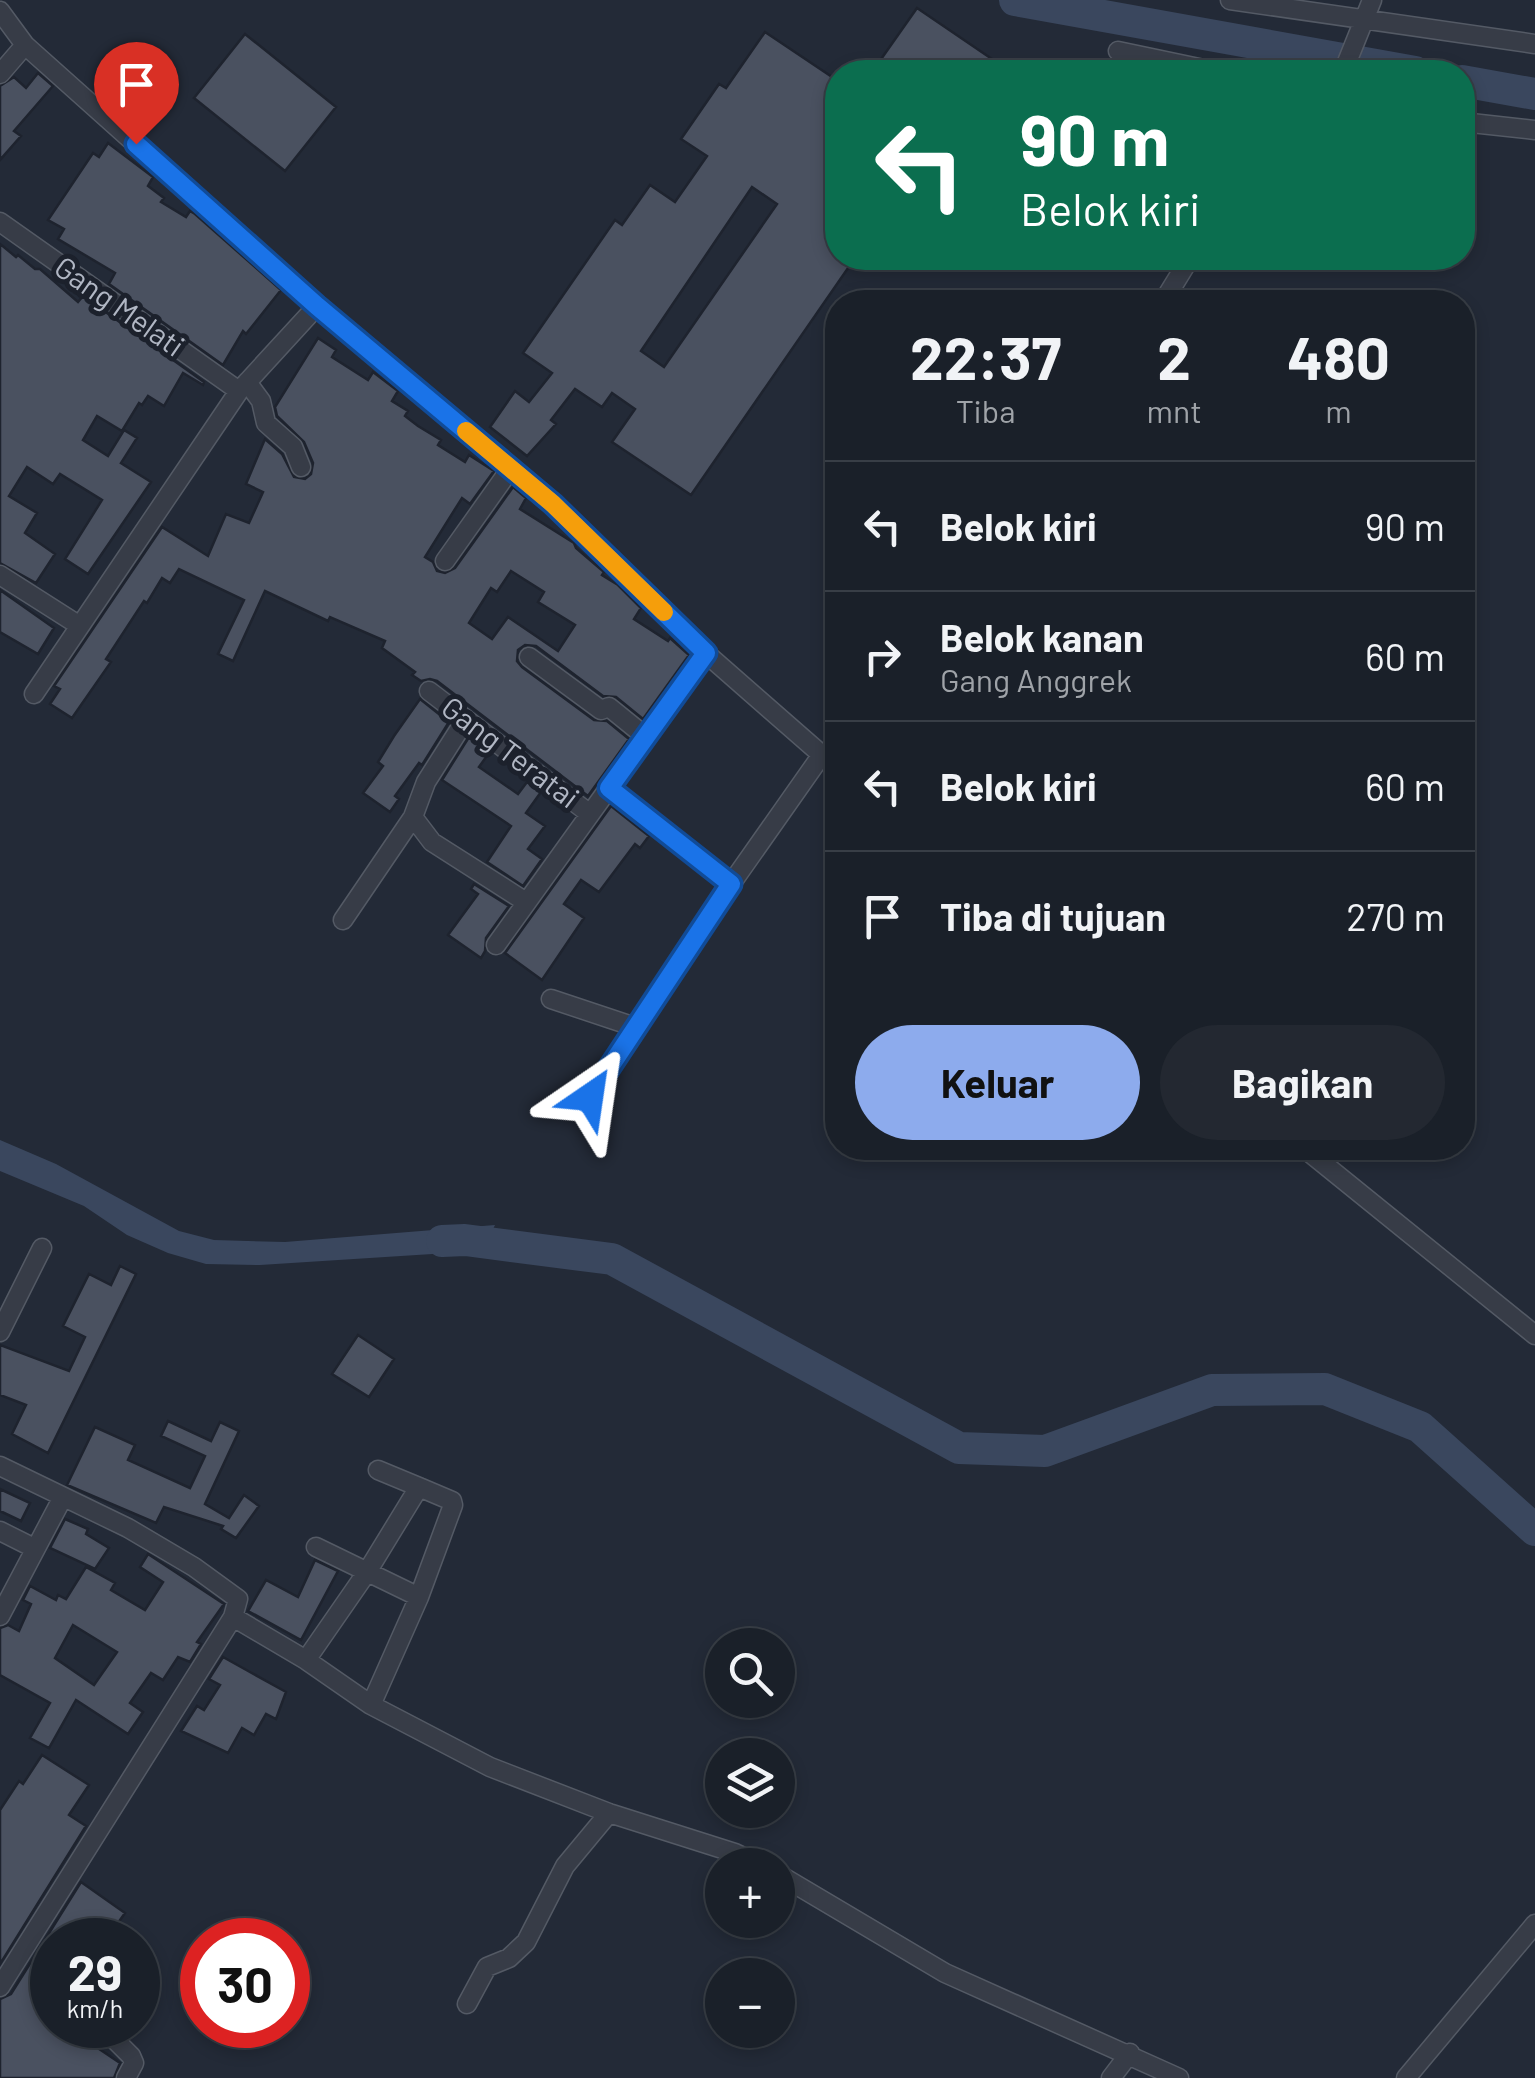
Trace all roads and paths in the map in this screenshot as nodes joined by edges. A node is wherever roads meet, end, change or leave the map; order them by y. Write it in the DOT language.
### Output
graph roads {
  1 [pos="1230,0"];
  2 [pos="1367,9"];
  3 [pos="0,11"];
  4 [pos="1535,44"];
  5 [pos="25,45"];
  6 [pos="1118,51"];
  7 [pos="1161,60"];
  8 [pos="1346,60"];
  9 [pos="0,74"];
  10 [pos="1475,123"];
  11 [pos="1535,130"];
  12 [pos="0,222"];
  13 [pos="317,306"];
  14 [pos="243,386"];
  15 [pos="301,466"];
  16 [pos="511,468"];
  17 [pos="446,561"];
  18 [pos="0,575"];
  19 [pos="80,626"];
  20 [pos="706,653"];
  21 [pos="529,657"];
  22 [pos="430,691"];
  23 [pos="34,694"];
  24 [pos="466,719"];
  25 [pos="646,737"];
  26 [pos="821,756"];
  27 [pos="825,759"];
  28 [pos="609,788"];
  29 [pos="590,814"];
  30 [pos="413,817"];
  31 [pos="731,884"];
  32 [pos="526,902"];
  33 [pos="343,920"];
  34 [pos="496,945"];
  35 [pos="551,999"];
  36 [pos="634,1027"];
  37 [pos="590,1097"];
  38 [pos="1319,1160"];
  39 [pos="42,1248"];
  40 [pos="0,1332"];
  41 [pos="1535,1335"];
  42 [pos="0,1466"];
  43 [pos="378,1470"];
  44 [pos="419,1486"];
  45 [pos="64,1497"];
  46 [pos="0,1532"];
  47 [pos="316,1547"];
  48 [pos="34,1548"];
  49 [pos="368,1572"];
  50 [pos="418,1597"];
  51 [pos="0,1616"];
  52 [pos="233,1617"];
  53 [pos="306,1660"];
  54 [pos="371,1705"];
  55 [pos="609,1812"];
  56 [pos="723,1848"];
  57 [pos="795,1884"];
  58 [pos="1535,1924"];
  59 [pos="0,1987"];
  60 [pos="467,2004"];
  61 [pos="124,2048"];
  62 [pos="1130,2053"];
  63 [pos="126,2078"];
  64 [pos="1110,2078"];
  65 [pos="1179,2078"];
  66 [pos="1406,2078"];
  1 -- 2 [label="street"];
  2 -- 4 [label="street"];
  2 -- 8 [label="street"];
  3 -- 5 [label="street"];
  5 -- 9 [label="street"];
  5 -- 13 [label="street"];
  6 -- 7 [label="street"];
  10 -- 11 [label="street"];
  12 -- 14 [label="street, Gang Melati"];
  13 -- 14 [label="street"];
  13 -- 16 [label="street"];
  14 -- 15 [label="street"];
  14 -- 19 [label="street"];
  16 -- 17 [label="street"];
  16 -- 20 [label="street"];
  18 -- 19 [label="street"];
  19 -- 23 [label="street"];
  20 -- 25 [label="street"];
  20 -- 26 [label="street"];
  21 -- 25 [label="street"];
  22 -- 24 [label="street, Gang Teratai"];
  24 -- 29 [label="street, Gang Teratai"];
  24 -- 30 [label="street"];
  25 -- 28 [label="street"];
  26 -- 27 [label="street"];
  26 -- 31 [label="street"];
  28 -- 29 [label="street"];
  28 -- 31 [label="street"];
  29 -- 32 [label="street"];
  30 -- 32 [label="street"];
  30 -- 33 [label="street"];
  31 -- 36 [label="street"];
  32 -- 34 [label="street"];
  35 -- 36 [label="street"];
  36 -- 37 [label="street"];
  38 -- 41 [label="street"];
  39 -- 40 [label="street"];
  42 -- 45 [label="street"];
  43 -- 44 [label="street"];
  44 -- 49 [label="street"];
  44 -- 50 [label="street"];
  45 -- 48 [label="street"];
  45 -- 52 [label="street"];
  46 -- 48 [label="street"];
  47 -- 49 [label="street"];
  48 -- 51 [label="street"];
  49 -- 50 [label="street"];
  49 -- 53 [label="street"];
  50 -- 54 [label="street"];
  52 -- 53 [label="street"];
  52 -- 59 [label="street"];
  53 -- 54 [label="street"];
  54 -- 55 [label="street"];
  55 -- 56 [label="street"];
  55 -- 60 [label="street"];
  57 -- 62 [label="street"];
  58 -- 66 [label="street"];
  61 -- 63 [label="street"];
  62 -- 64 [label="street"];
  62 -- 65 [label="street"];
}
